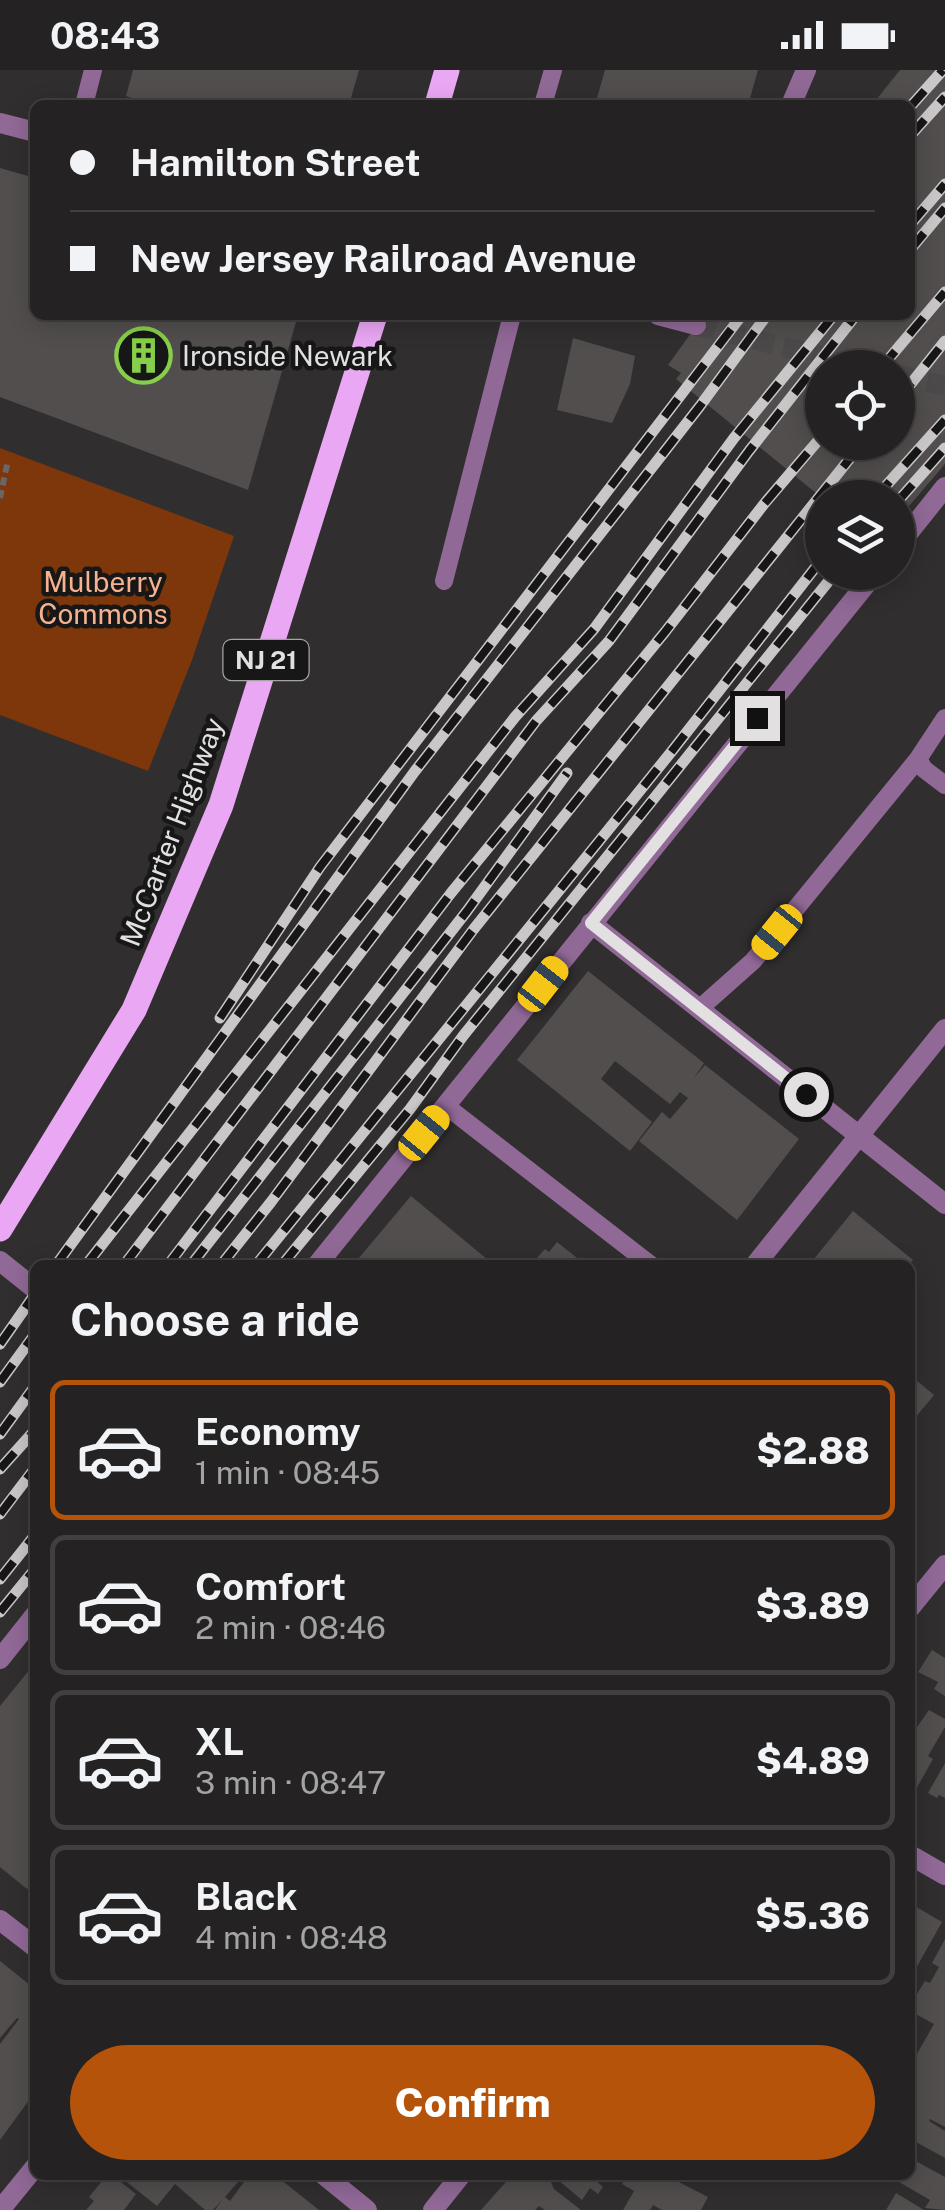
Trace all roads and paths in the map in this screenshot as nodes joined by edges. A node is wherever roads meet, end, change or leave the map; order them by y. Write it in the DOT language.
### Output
graph roads {
  1 [pos="93,70"];
  2 [pos="447,70"];
  3 [pos="553,70"];
  4 [pos="806,70"];
  5 [pos="85,100"];
  6 [pos="438,100"];
  7 [pos="544,100"];
  8 [pos="793,100"];
  9 [pos="0,123"];
  10 [pos="30,131"];
  11 [pos="373,320"];
  12 [pos="511,320"];
  13 [pos="677,320"];
  14 [pos="696,325"];
  15 [pos="8,460"];
  16 [pos="945,487"];
  17 [pos="0,498"];
  18 [pos="915,525"];
  19 [pos="444,582"];
  20 [pos="861,590"];
  21 [pos="940,725"];
  22 [pos="918,758"];
  23 [pos="945,785"];
  24 [pos="591,923"];
  25 [pos="699,1009"];
  26 [pos="945,1029"];
  27 [pos="446,1106"];
  28 [pos="858,1136"];
  29 [pos="945,1204"];
  30 [pos="0,1229"];
  31 [pos="321,1260"];
  32 [pos="645,1260"];
  33 [pos="759,1260"];
  34 [pos="0,1261"];
  35 [pos="30,1285"];
  36 [pos="945,1565"];
  37 [pos="915,1602"];
  38 [pos="30,1621"];
  39 [pos="0,1659"];
  40 [pos="915,1858"];
  41 [pos="945,1875"];
  42 [pos="0,1920"];
  43 [pos="30,1943"];
  44 [pos="30,2173"];
  45 [pos="330,2180"];
  46 [pos="456,2180"];
  47 [pos="0,2210"];
  48 [pos="368,2210"];
  49 [pos="433,2210"];
  1 -- 5 [label="lane"];
  2 -- 6 [label="main road"];
  3 -- 7 [label="lane"];
  4 -- 8 [label="street"];
  9 -- 10 [label="street"];
  11 -- 30 [label="main road, McCarter Highway / NJ 21"];
  12 -- 19 [label="lane"];
  13 -- 14 [label="street"];
  15 -- 17 [label="path"];
  16 -- 18 [label="street"];
  20 -- 24 [label="street"];
  21 -- 22 [label="lane"];
  22 -- 23 [label="lane"];
  22 -- 25 [label="lane"];
  24 -- 25 [label="street"];
  24 -- 27 [label="street"];
  25 -- 28 [label="street"];
  26 -- 28 [label="street"];
  27 -- 31 [label="street"];
  27 -- 32 [label="lane"];
  28 -- 29 [label="street"];
  28 -- 33 [label="street"];
  34 -- 35 [label="street"];
  36 -- 37 [label="street"];
  38 -- 39 [label="street"];
  40 -- 41 [label="street"];
  42 -- 43 [label="street"];
  44 -- 47 [label="street"];
  45 -- 48 [label="street"];
  46 -- 49 [label="street"];
}
